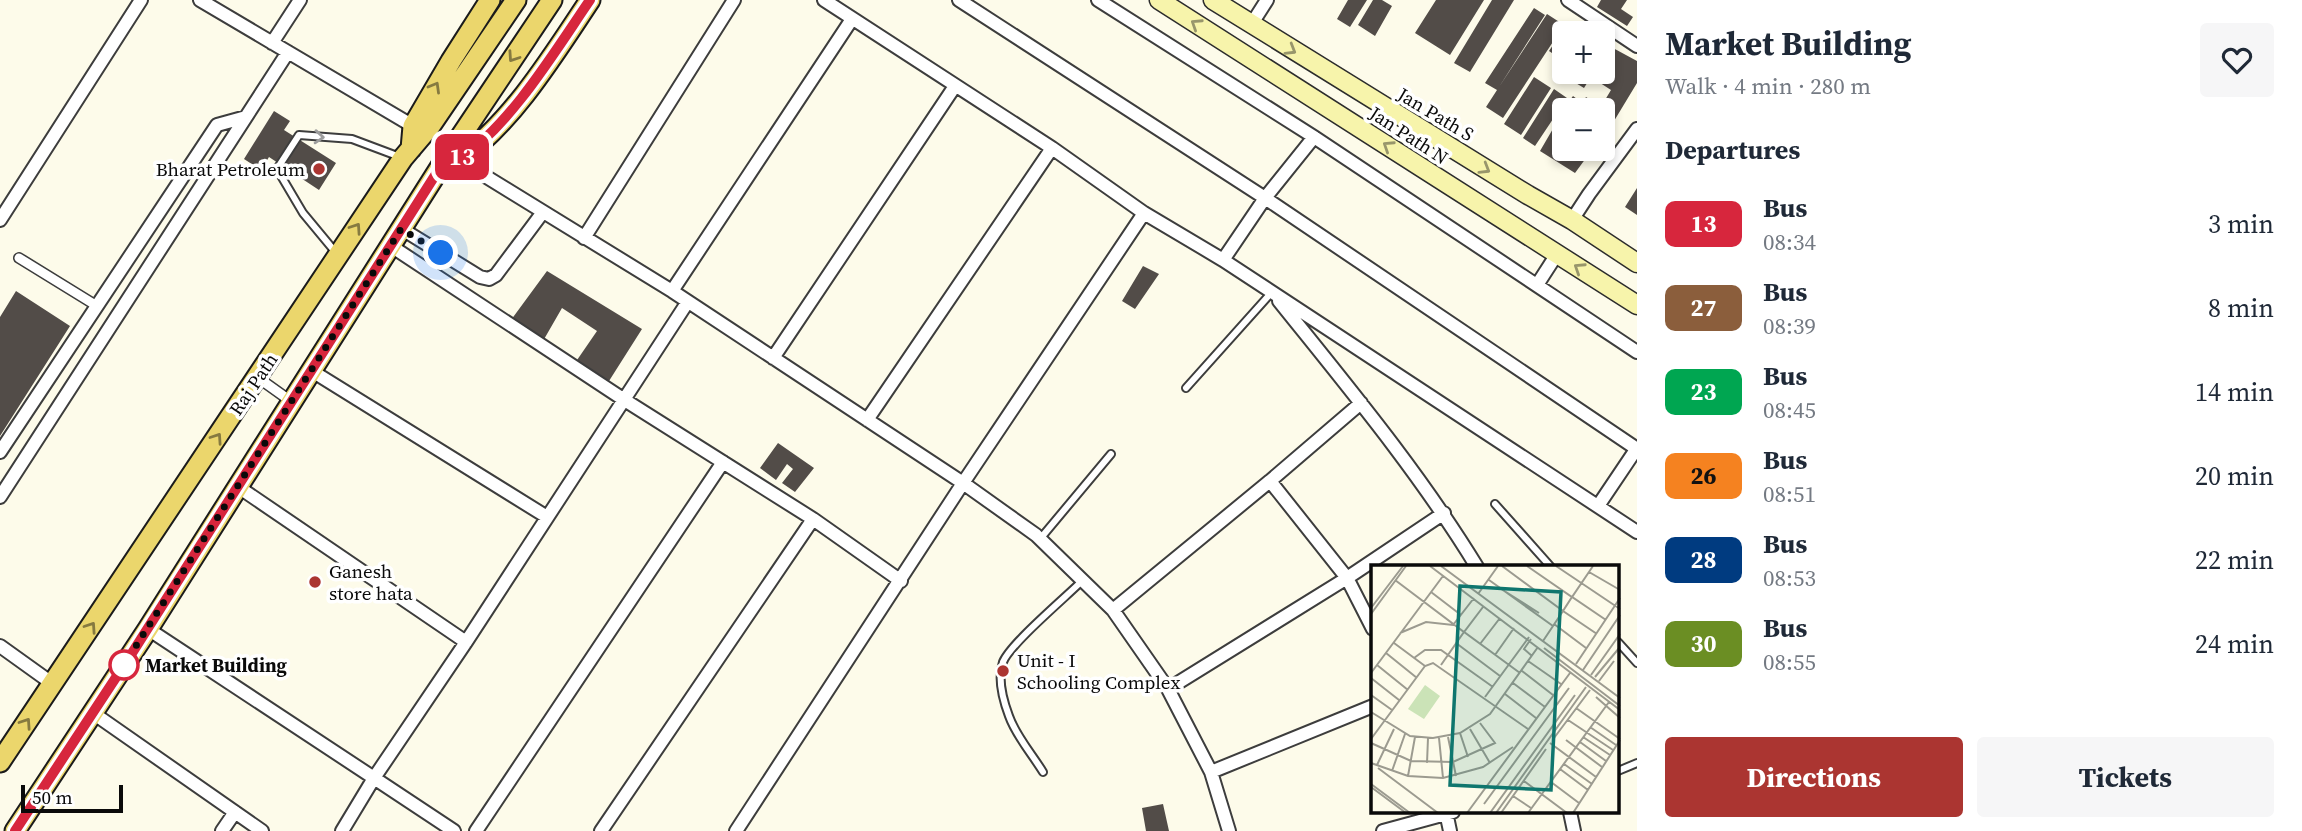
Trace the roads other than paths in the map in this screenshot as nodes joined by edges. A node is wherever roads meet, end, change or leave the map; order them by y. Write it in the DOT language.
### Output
graph roads {
  1 [pos="141,0"];
  2 [pos="200,0"];
  3 [pos="300,0"];
  4 [pos="490,0"];
  5 [pos="516,0"];
  6 [pos="552,0"];
  7 [pos="590,0"];
  8 [pos="734,0"];
  9 [pos="824,0"];
  10 [pos="959,0"];
  11 [pos="1098,0"];
  12 [pos="1159,0"];
  13 [pos="1213,0"];
  14 [pos="1267,0"];
  15 [pos="1569,0"];
  16 [pos="852,19"];
  17 [pos="1251,26"];
  18 [pos="272,43"];
  19 [pos="1637,46"];
  20 [pos="288,52"];
  21 [pos="955,86"];
  22 [pos="246,117"];
  23 [pos="413,126"];
  24 [pos="1637,130"];
  25 [pos="1314,137"];
  26 [pos="1052,148"];
  27 [pos="407,154"];
  28 [pos="450,163"];
  29 [pos="1265,198"];
  30 [pos="543,212"];
  31 [pos="1144,213"];
  32 [pos="0,220"];
  33 [pos="1572,220"];
  34 [pos="401,229"];
  35 [pos="584,238"];
  36 [pos="391,246"];
  37 [pos="1557,254"];
  38 [pos="338,256"];
  39 [pos="19,258"];
  40 [pos="1223,260"];
  41 [pos="1637,263"];
  42 [pos="1537,285"];
  43 [pos="671,291"];
  44 [pos="1272,292"];
  45 [pos="687,303"];
  46 [pos="1637,305"];
  47 [pos="97,306"];
  48 [pos="1637,352"];
  49 [pos="773,358"];
  50 [pos="312,371"];
  51 [pos="257,377"];
  52 [pos="1186,388"];
  53 [pos="622,399"];
  54 [pos="292,402"];
  55 [pos="1361,403"];
  56 [pos="867,420"];
  57 [pos="1637,449"];
  58 [pos="0,452"];
  59 [pos="1111,454"];
  60 [pos="723,462"];
  61 [pos="1270,481"];
  62 [pos="963,483"];
  63 [pos="237,486"];
  64 [pos="0,497"];
  65 [pos="1495,504"];
  66 [pos="1598,506"];
  67 [pos="1444,513"];
  68 [pos="547,517"];
  69 [pos="813,519"];
  70 [pos="1637,532"];
  71 [pos="1040,539"];
  72 [pos="1476,565"];
  73 [pos="1549,565"];
  74 [pos="1347,578"];
  75 [pos="1084,580"];
  76 [pos="901,581"];
  77 [pos="1113,610"];
  78 [pos="1371,625"];
  79 [pos="148,629"];
  80 [pos="466,642"];
  81 [pos="1619,643"];
  82 [pos="0,648"];
  83 [pos="1637,663"];
  84 [pos="53,684"];
  85 [pos="1168,689"];
  86 [pos="1371,707"];
  87 [pos="93,713"];
  88 [pos="0,762"];
  89 [pos="1637,763"];
  90 [pos="1619,771"];
  91 [pos="1043,772"];
  92 [pos="1211,772"];
  93 [pos="374,778"];
  94 [pos="235,812"];
  95 [pos="1442,814"];
  96 [pos="15,831"];
  97 [pos="222,831"];
  98 [pos="262,831"];
  99 [pos="342,831"];
  100 [pos="454,831"];
  101 [pos="475,831"];
  102 [pos="601,831"];
  103 [pos="736,831"];
  104 [pos="1229,831"];
  105 [pos="1383,831"];
  1 -- 32 [label="street"];
  2 -- 18 [label="street"];
  3 -- 18 [label="street"];
  23 -- 4 [label="main road, Raj Path, one-way"];
  5 -- 27 [label="main road"];
  6 -- 28 [label="main road, one-way"];
  7 -- 28 [label="main road"];
  8 -- 35 [label="street"];
  9 -- 16 [label="street"];
  10 -- 29 [label="street"];
  11 -- 25 [label="street"];
  37 -- 12 [label="main road, Jan Path N, one-way"];
  13 -- 17 [label="main road, Jan Path S"];
  14 -- 17 [label="street"];
  15 -- 19 [label="street"];
  16 -- 21 [label="street"];
  16 -- 43 [label="street"];
  17 -- 33 [label="main road, Jan Path S, one-way"];
  18 -- 20 [label="street"];
  20 -- 22 [label="street"];
  20 -- 23 [label="street"];
  21 -- 26 [label="street"];
  21 -- 49 [label="street"];
  22 -- 47 [label="street"];
  22 -- 64 [label="street"];
  23 -- 27 [label="main road, Raj Path"];
  24 -- 33 [label="street"];
  25 -- 29 [label="street"];
  25 -- 42 [label="street"];
  26 -- 31 [label="street"];
  26 -- 56 [label="street"];
  38 -- 27 [label="main road, Raj Path, one-way"];
  38 -- 27 [label="lane, one-way"];
  28 -- 30 [label="street"];
  28 -- 34 [label="main road"];
  29 -- 40 [label="street"];
  29 -- 57 [label="street"];
  30 -- 34 [label="street"];
  30 -- 35 [label="street"];
  31 -- 40 [label="street"];
  31 -- 62 [label="street"];
  33 -- 41 [label="main road, Jan Path S"];
  34 -- 36 [label="main road"];
  35 -- 43 [label="street"];
  36 -- 50 [label="main road"];
  36 -- 53 [label="street"];
  37 -- 42 [label="street"];
  46 -- 37 [label="main road, Jan Path N, one-way"];
  38 -- 51 [label="main road, Raj Path"];
  39 -- 47 [label="street"];
  40 -- 44 [label="street"];
  42 -- 48 [label="street"];
  43 -- 45 [label="street"];
  44 -- 52 [label="lane"];
  44 -- 55 [label="street"];
  44 -- 66 [label="street"];
  45 -- 49 [label="street"];
  45 -- 53 [label="street"];
  47 -- 58 [label="street"];
  49 -- 56 [label="street"];
  50 -- 54 [label="main road"];
  50 -- 68 [label="street"];
  51 -- 54 [label="street"];
  84 -- 51 [label="main road, Raj Path, one-way"];
  53 -- 60 [label="street"];
  53 -- 68 [label="street"];
  54 -- 63 [label="main road"];
  55 -- 61 [label="street"];
  55 -- 67 [label="street"];
  56 -- 62 [label="street"];
  57 -- 66 [label="street"];
  59 -- 71 [label="lane"];
  60 -- 69 [label="street"];
  60 -- 101 [label="street"];
  61 -- 74 [label="street"];
  61 -- 77 [label="street"];
  62 -- 71 [label="street"];
  62 -- 76 [label="street"];
  63 -- 79 [label="main road"];
  63 -- 80 [label="street"];
  65 -- 73 [label="lane"];
  66 -- 70 [label="street"];
  67 -- 72 [label="street"];
  67 -- 74 [label="street"];
  68 -- 80 [label="street"];
  69 -- 76 [label="street"];
  69 -- 102 [label="street"];
  71 -- 75 [label="street"];
  74 -- 78 [label="street"];
  74 -- 85 [label="street"];
  75 -- 77 [label="street"];
  75 -- 91 [label="lane"];
  76 -- 103 [label="street"];
  77 -- 85 [label="street"];
  79 -- 87 [label="main road"];
  79 -- 93 [label="street"];
  80 -- 93 [label="street"];
  81 -- 83 [label="lane"];
  82 -- 84 [label="street"];
  88 -- 84 [label="main road, Raj Path, one-way"];
  85 -- 92 [label="street"];
  86 -- 92 [label="street"];
  87 -- 94 [label="street"];
  87 -- 96 [label="main road"];
  89 -- 90 [label="lane"];
  92 -- 104 [label="street"];
  93 -- 99 [label="street"];
  93 -- 100 [label="street"];
  94 -- 97 [label="street"];
  94 -- 98 [label="street"];
  95 -- 105 [label="street"];
}
